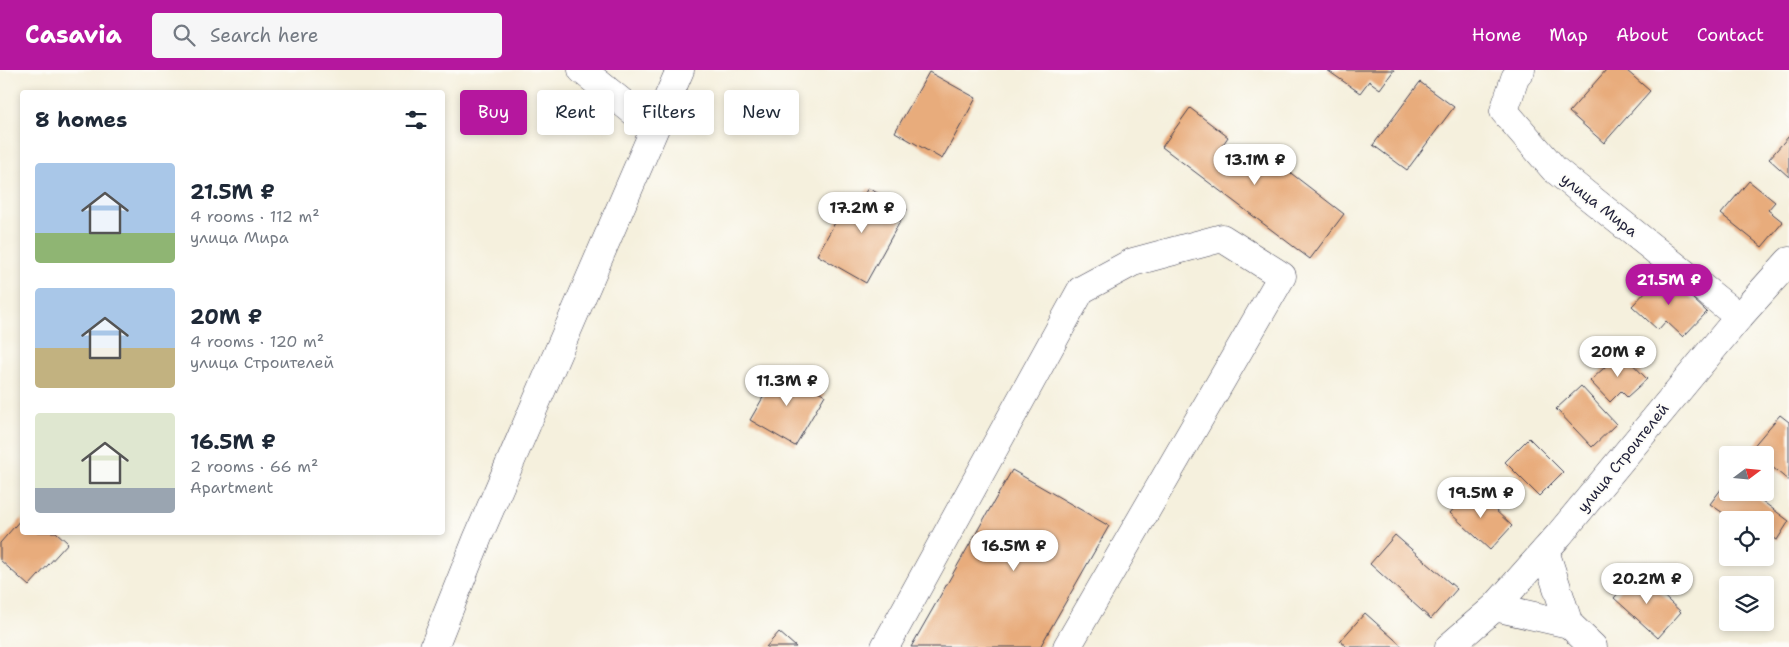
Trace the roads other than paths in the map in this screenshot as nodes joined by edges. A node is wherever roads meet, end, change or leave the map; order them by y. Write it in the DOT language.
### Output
graph roads {
  1 [pos="582,70"];
  2 [pos="680,70"];
  3 [pos="1521,70"];
  4 [pos="671,90"];
  5 [pos="624,104"];
  6 [pos="651,135"];
  7 [pos="1789,260"];
  8 [pos="1740,316"];
  9 [pos="1545,551"];
  10 [pos="1495,607"];
  11 [pos="1569,624"];
  12 [pos="434,647"];
  13 [pos="885,647"];
  14 [pos="1067,647"];
  15 [pos="1449,647"];
  16 [pos="1593,647"];
  1 -- 5 [label="street"];
  2 -- 4 [label="street"];
  3 -- 8 [label="street, улица Мира"];
  6 -- 12 [label="street"];
  7 -- 8 [label="street, улица Строителей"];
  8 -- 9 [label="street, улица Строителей"];
  9 -- 10 [label="street, улица Строителей"];
  9 -- 11 [label="street"];
  10 -- 11 [label="street"];
  10 -- 15 [label="street, улица Строителей"];
  11 -- 16 [label="street"];
  13 -- 14 [label="street"];
}
